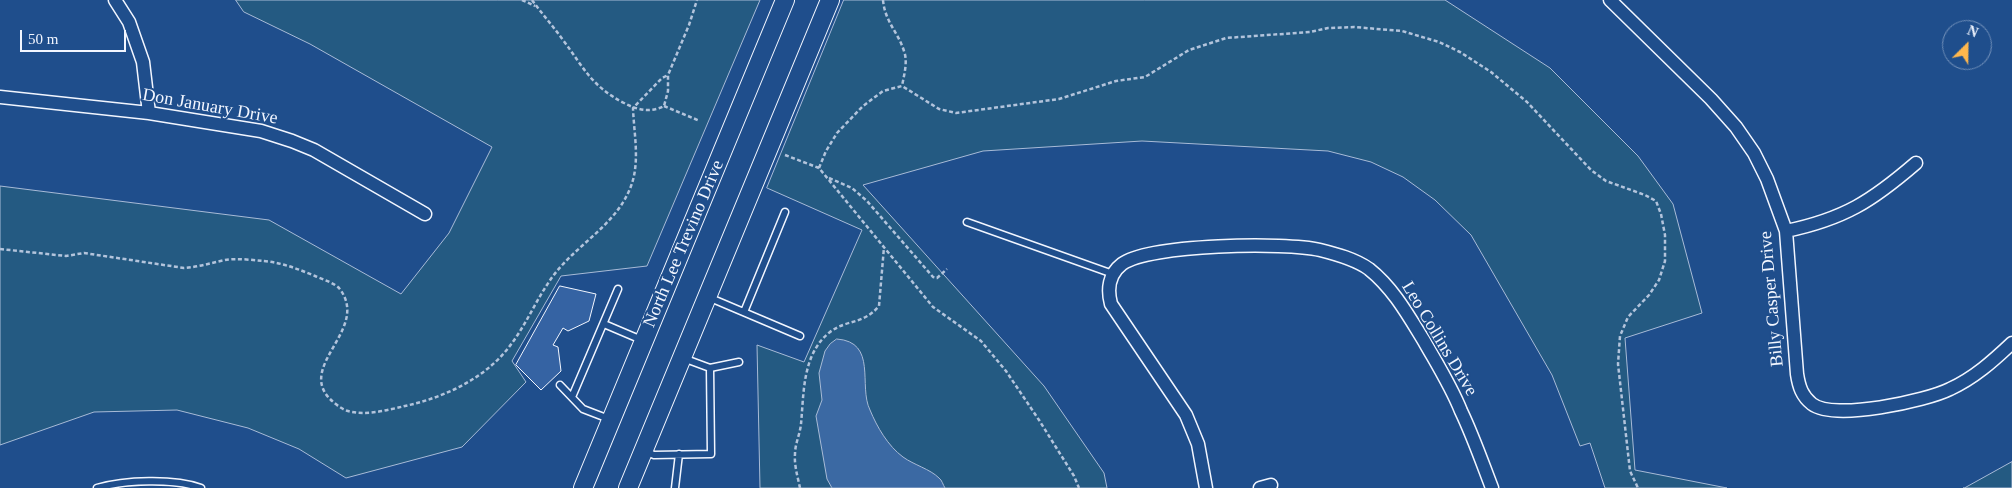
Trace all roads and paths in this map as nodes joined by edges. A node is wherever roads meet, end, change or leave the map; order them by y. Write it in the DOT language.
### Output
graph roads {
  1 [pos="115,0"];
  2 [pos="522,0"];
  3 [pos="532,0"];
  4 [pos="697,0"];
  5 [pos="785,0"];
  6 [pos="830,0"];
  7 [pos="883,0"];
  8 [pos="1610,0"];
  9 [pos="537,6"];
  10 [pos="668,75"];
  11 [pos="902,86"];
  12 [pos="0,97"];
  13 [pos="664,106"];
  14 [pos="633,108"];
  15 [pos="149,113"];
  16 [pos="700,121"];
  17 [pos="785,155"];
  18 [pos="1916,163"];
  19 [pos="819,168"];
  20 [pos="828,177"];
  21 [pos="785,212"];
  22 [pos="424,214"];
  23 [pos="968,222"];
  24 [pos="1786,231"];
  25 [pos="884,246"];
  26 [pos="0,249"];
  27 [pos="947,269"];
  28 [pos="1113,274"];
  29 [pos="618,290"];
  30 [pos="707,296"];
  31 [pos="744,312"];
  32 [pos="604,324"];
  33 [pos="800,336"];
  34 [pos="644,341"];
  35 [pos="2012,344"];
  36 [pos="681,358"];
  37 [pos="739,362"];
  38 [pos="710,368"];
  39 [pos="560,385"];
  40 [pos="572,398"];
  41 [pos="611,420"];
  42 [pos="643,451"];
  43 [pos="680,454"];
  44 [pos="97,488"];
  45 [pos="201,488"];
  46 [pos="583,488"];
  47 [pos="628,488"];
  48 [pos="676,488"];
  49 [pos="800,488"];
  50 [pos="1079,488"];
  51 [pos="1206,488"];
  52 [pos="1492,488"];
  53 [pos="1638,488"];
  1 -- 15 [label="street"];
  2 -- 9 [label="path"];
  3 -- 9 [label="path"];
  4 -- 10 [label="path"];
  5 -- 34 [label="main road, North Lee Trevino Drive"];
  6 -- 30 [label="main road"];
  7 -- 11 [label="path"];
  8 -- 24 [label="street, Billy Casper Drive"];
  9 -- 14 [label="path"];
  10 -- 13 [label="path"];
  10 -- 14 [label="path"];
  11 -- 19 [label="path"];
  11 -- 53 [label="path"];
  12 -- 15 [label="street, Don January Drive"];
  13 -- 14 [label="path"];
  13 -- 16 [label="path"];
  14 -- 26 [label="path"];
  15 -- 22 [label="street, Don January Drive"];
  17 -- 19 [label="path"];
  18 -- 24 [label="street"];
  19 -- 20 [label="path"];
  20 -- 25 [label="path"];
  20 -- 27 [label="path"];
  21 -- 31 [label="lane"];
  23 -- 28 [label="lane"];
  24 -- 35 [label="street, Billy Casper Drive"];
  25 -- 49 [label="path"];
  25 -- 50 [label="path"];
  28 -- 51 [label="street"];
  28 -- 52 [label="street, Leo Collins Drive"];
  29 -- 32 [label="lane"];
  30 -- 31 [label="lane"];
  30 -- 36 [label="main road"];
  31 -- 33 [label="lane"];
  32 -- 34 [label="lane"];
  32 -- 40 [label="lane"];
  34 -- 41 [label="main road, North Lee Trevino Drive"];
  36 -- 38 [label="lane"];
  36 -- 42 [label="main road"];
  37 -- 38 [label="lane"];
  38 -- 43 [label="lane"];
  39 -- 40 [label="lane"];
  40 -- 41 [label="lane"];
  41 -- 46 [label="main road, North Lee Trevino Drive"];
  42 -- 43 [label="lane"];
  42 -- 47 [label="main road"];
  43 -- 48 [label="lane"];
  44 -- 45 [label="lane"];
}
